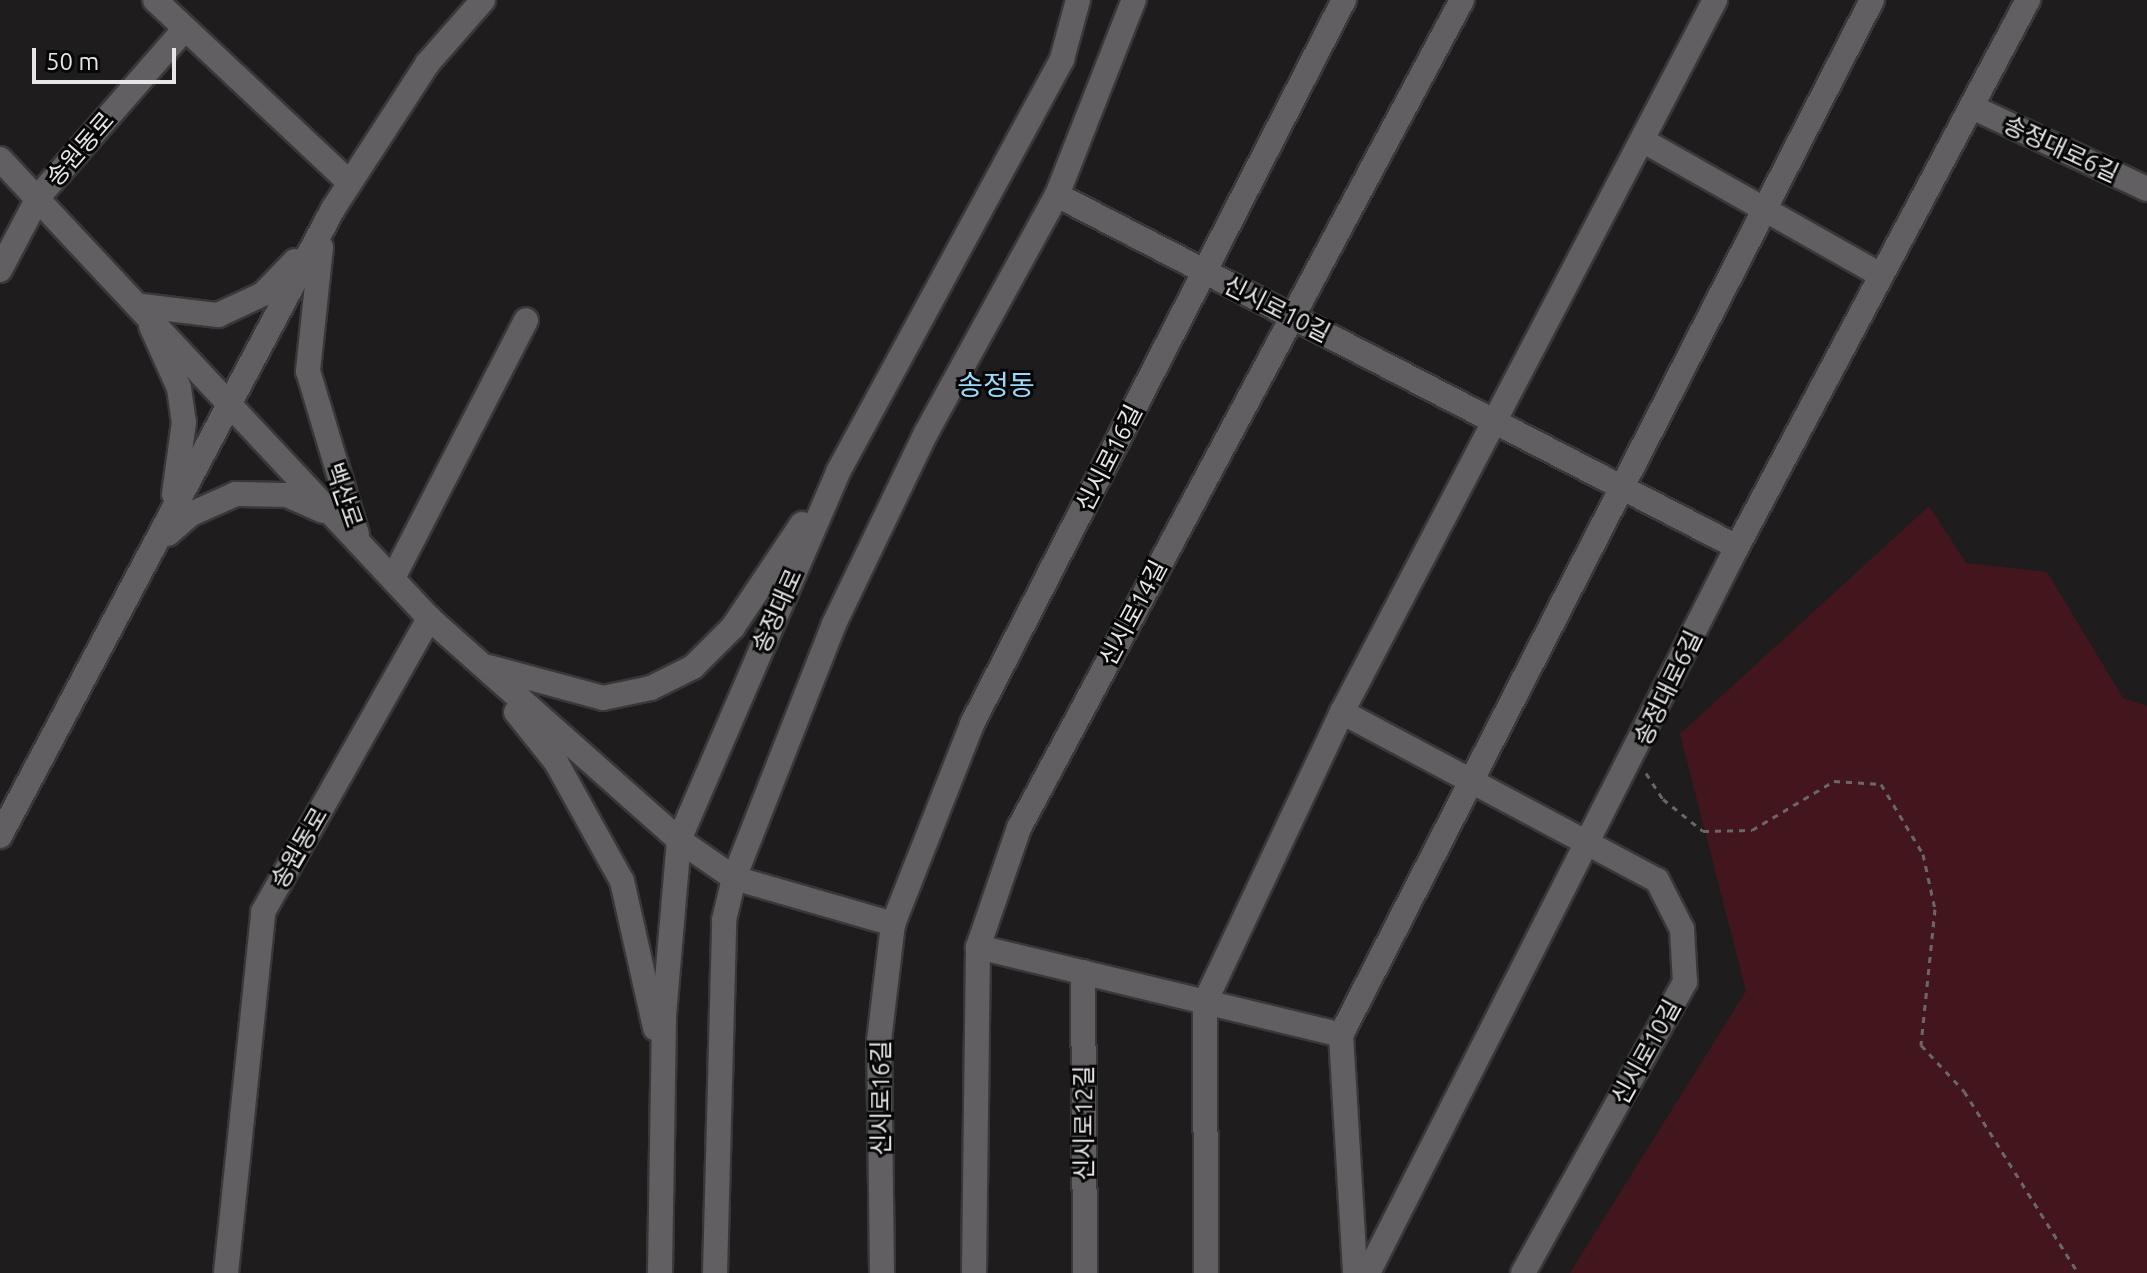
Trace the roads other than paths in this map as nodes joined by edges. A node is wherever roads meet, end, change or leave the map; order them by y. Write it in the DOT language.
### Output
graph roads {
  1 [pos="155,0"];
  2 [pos="483,0"];
  3 [pos="1078,0"];
  4 [pos="1134,0"];
  5 [pos="1344,0"];
  6 [pos="1462,0"];
  7 [pos="1715,0"];
  8 [pos="1872,0"];
  9 [pos="2028,0"];
  10 [pos="184,30"];
  11 [pos="1974,108"];
  12 [pos="1642,140"];
  13 [pos="0,159"];
  14 [pos="349,182"];
  15 [pos="2147,189"];
  16 [pos="1057,195"];
  17 [pos="39,196"];
  18 [pos="333,209"];
  19 [pos="1763,209"];
  20 [pos="0,270"];
  21 [pos="1205,272"];
  22 [pos="1879,274"];
  23 [pos="142,306"];
  24 [pos="1291,316"];
  25 [pos="526,320"];
  26 [pos="230,401"];
  27 [pos="1497,423"];
  28 [pos="838,472"];
  29 [pos="1621,487"];
  30 [pos="361,544"];
  31 [pos="1737,547"];
  32 [pos="155,552"];
  33 [pos="393,578"];
  34 [pos="429,618"];
  35 [pos="477,663"];
  36 [pos="1342,712"];
  37 [pos="1475,779"];
  38 [pos="0,836"];
  39 [pos="679,840"];
  40 [pos="1590,840"];
  41 [pos="734,878"];
  42 [pos="893,924"];
  43 [pos="978,947"];
  44 [pos="1083,972"];
  45 [pos="1205,1002"];
  46 [pos="1341,1035"];
  47 [pos="663,1061"];
  48 [pos="226,1273"];
  49 [pos="660,1273"];
  50 [pos="715,1273"];
  51 [pos="882,1273"];
  52 [pos="974,1273"];
  53 [pos="1085,1273"];
  54 [pos="1206,1273"];
  55 [pos="1355,1273"];
  56 [pos="1368,1273"];
  57 [pos="1523,1273"];
  1 -- 10 [label="street"];
  2 -- 14 [label="street, 백산로"];
  3 -- 28 [label="street, 송정대로"];
  4 -- 16 [label="street"];
  5 -- 21 [label="street, 신시로16길"];
  6 -- 24 [label="street, 신시로14길"];
  7 -- 12 [label="street"];
  8 -- 19 [label="street"];
  9 -- 11 [label="street, 송정대로6길"];
  10 -- 14 [label="street"];
  10 -- 17 [label="street, 송원동로"];
  11 -- 15 [label="street, 송정대로6길"];
  11 -- 22 [label="street, 송정대로6길"];
  12 -- 19 [label="street"];
  12 -- 27 [label="street"];
  13 -- 17 [label="street, 송원동로"];
  14 -- 18 [label="street, 백산로"];
  16 -- 21 [label="street, 신시로10길"];
  16 -- 41 [label="street"];
  17 -- 20 [label="street"];
  17 -- 23 [label="street, 송원동로"];
  18 -- 23 [label="street, 백산로"];
  18 -- 26 [label="street, 백산로"];
  18 -- 30 [label="street, 백산로"];
  19 -- 22 [label="street"];
  19 -- 29 [label="street"];
  21 -- 24 [label="street, 신시로10길"];
  21 -- 42 [label="street, 신시로16길"];
  22 -- 31 [label="street, 송정대로6길"];
  23 -- 26 [label="street, 송원동로"];
  23 -- 32 [label="street, 백산로"];
  24 -- 27 [label="street, 신시로10길"];
  24 -- 43 [label="street, 신시로14길"];
  25 -- 33 [label="street"];
  26 -- 30 [label="street, 송원동로"];
  26 -- 32 [label="street, 백산로"];
  27 -- 29 [label="street, 신시로10길"];
  27 -- 36 [label="street"];
  28 -- 35 [label="street"];
  28 -- 39 [label="street, 송정대로"];
  29 -- 31 [label="street, 신시로10길"];
  29 -- 37 [label="street"];
  30 -- 32 [label="street, 백산로"];
  30 -- 33 [label="street, 송원동로"];
  31 -- 40 [label="street, 송정대로6길"];
  32 -- 38 [label="street, 백산로"];
  33 -- 34 [label="street, 송원동로"];
  34 -- 35 [label="street, 송원동로"];
  34 -- 48 [label="street, 송원동로"];
  35 -- 39 [label="street, 송원동로"];
  35 -- 47 [label="street"];
  36 -- 37 [label="street, 신시로10길"];
  36 -- 45 [label="street"];
  37 -- 40 [label="street, 신시로10길"];
  37 -- 46 [label="street"];
  39 -- 41 [label="street, 송원동로"];
  39 -- 47 [label="street, 송정대로"];
  40 -- 56 [label="street, 송정대로6길"];
  40 -- 57 [label="street, 신시로10길"];
  41 -- 42 [label="street"];
  41 -- 50 [label="street"];
  42 -- 51 [label="street, 신시로16길"];
  43 -- 44 [label="street"];
  43 -- 52 [label="street, 신시로14길"];
  44 -- 45 [label="street"];
  44 -- 53 [label="street, 신시로12길"];
  45 -- 46 [label="street"];
  45 -- 54 [label="street"];
  46 -- 55 [label="street"];
  47 -- 49 [label="street, 송정대로"];
}
